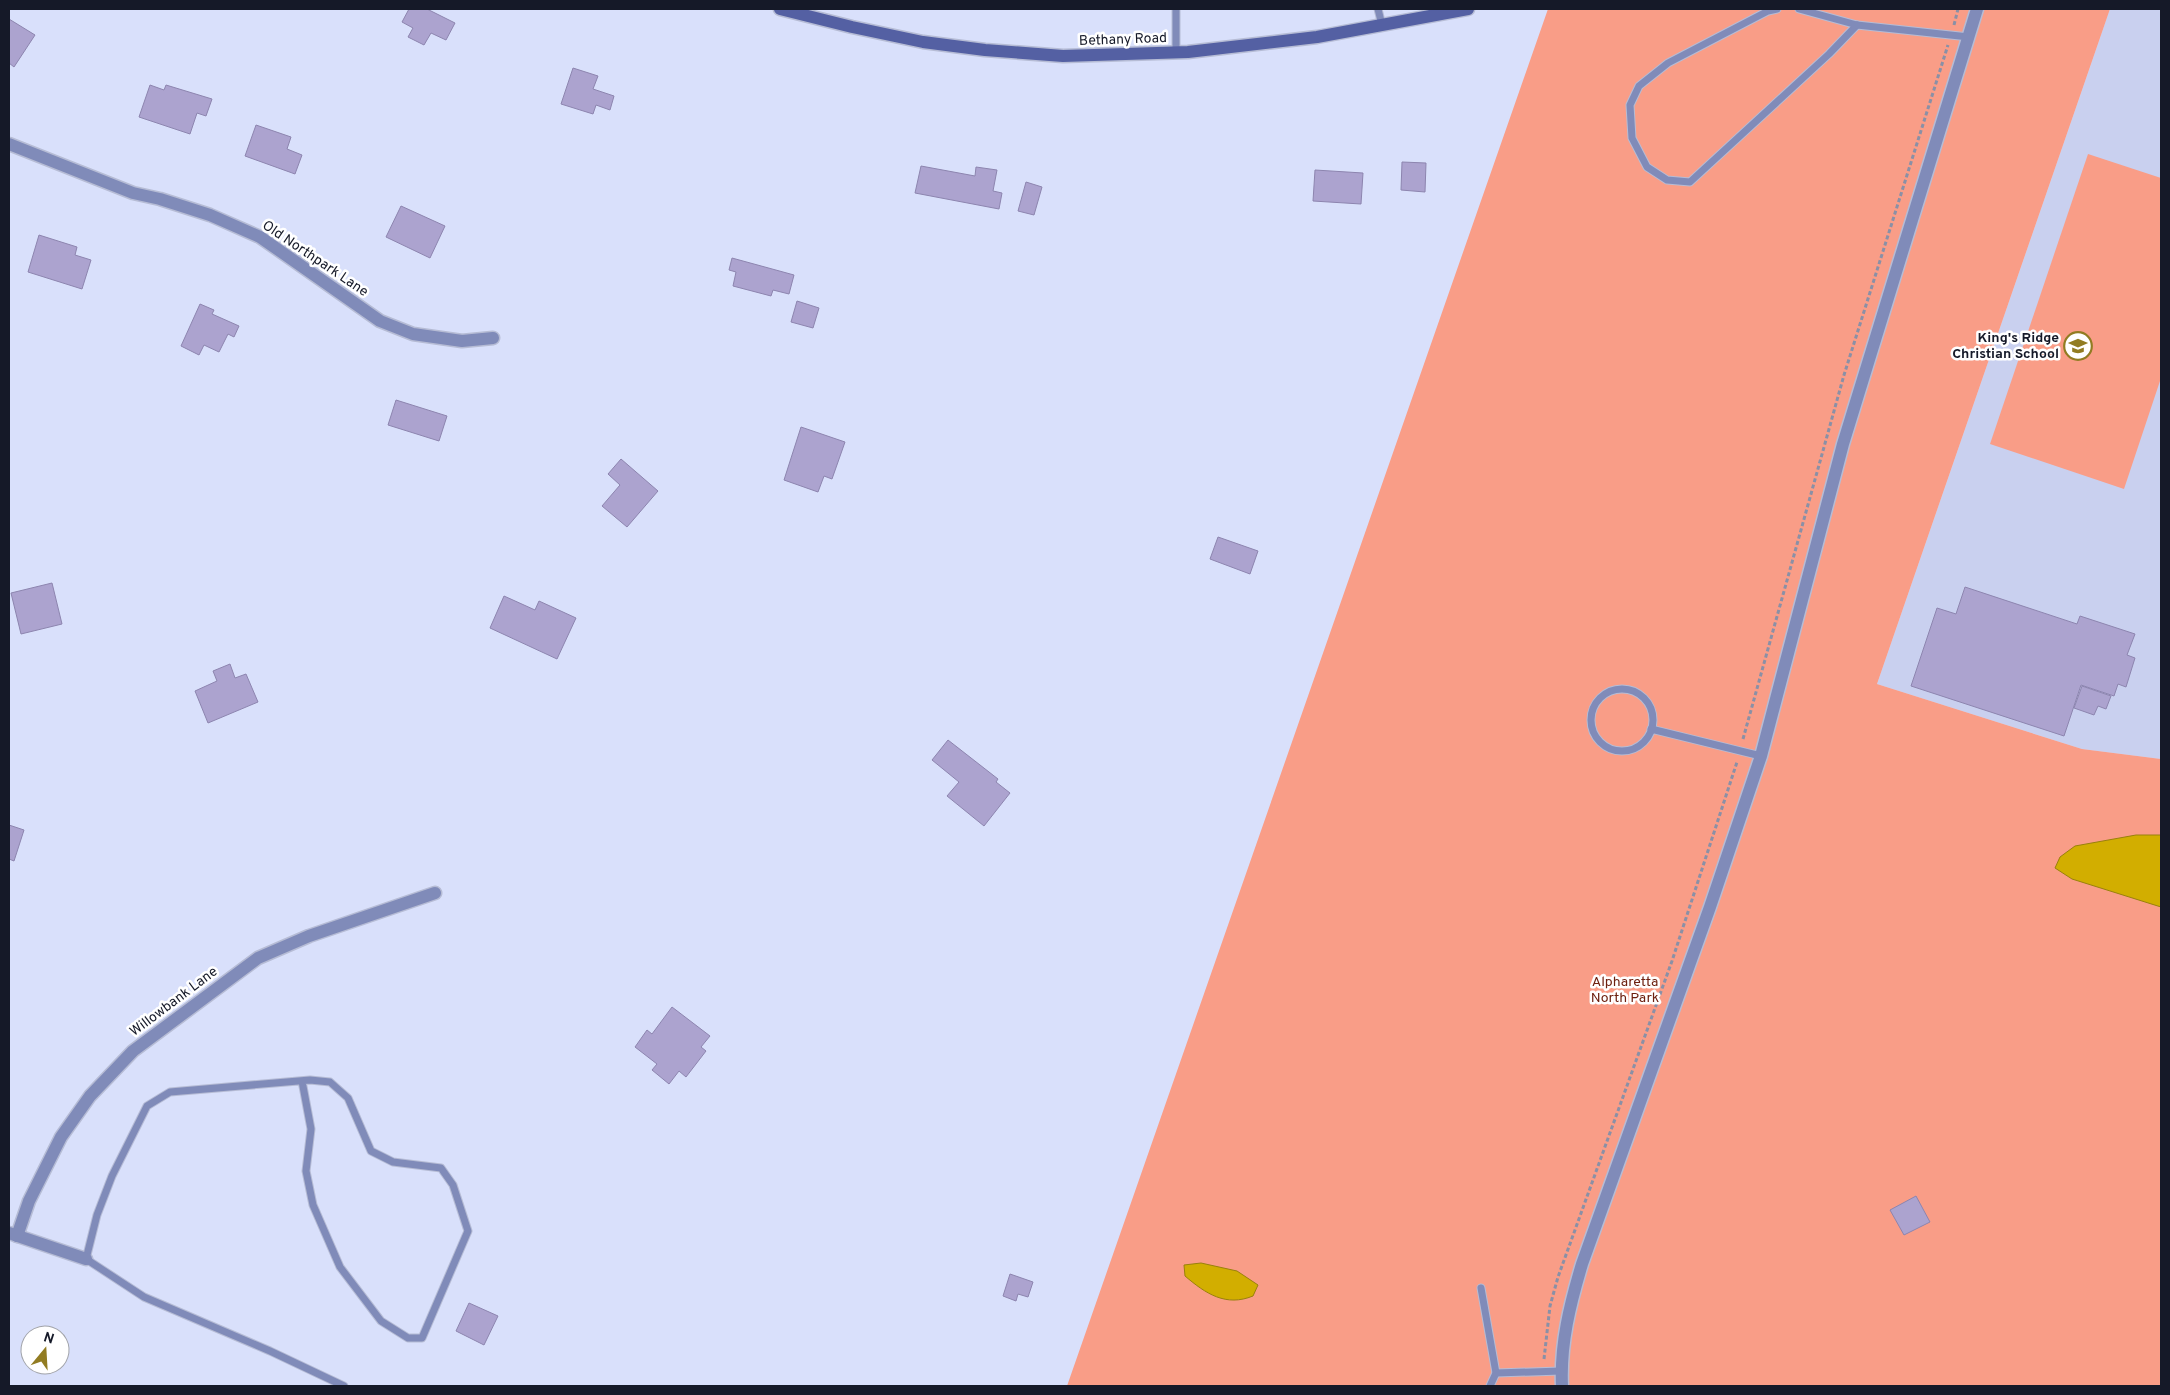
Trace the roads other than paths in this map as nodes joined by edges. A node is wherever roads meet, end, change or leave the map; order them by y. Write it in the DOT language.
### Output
graph roads {
  1 [pos="780,9"];
  2 [pos="1176,9"];
  3 [pos="1378,9"];
  4 [pos="1468,9"];
  5 [pos="1777,9"];
  6 [pos="1799,9"];
  7 [pos="1977,9"];
  8 [pos="1382,25"];
  9 [pos="1857,25"];
  10 [pos="1969,37"];
  11 [pos="1176,53"];
  12 [pos="9,144"];
  13 [pos="493,338"];
  14 [pos="1651,729"];
  15 [pos="1761,756"];
  16 [pos="435,893"];
  17 [pos="302,1081"];
  18 [pos="13,1234"];
  19 [pos="86,1259"];
  20 [pos="1481,1288"];
  21 [pos="1561,1371"];
  22 [pos="1496,1374"];
  23 [pos="344,1386"];
  24 [pos="1490,1386"];
  25 [pos="1562,1386"];
  1 -- 11 [label="street, Bethany Road"];
  2 -- 11 [label="lane"];
  3 -- 8 [label="lane"];
  4 -- 8 [label="street, Bethany Road"];
  5 -- 9 [label="lane"];
  6 -- 9 [label="lane"];
  7 -- 10 [label="street"];
  8 -- 11 [label="street, Bethany Road"];
  9 -- 10 [label="lane"];
  10 -- 15 [label="street"];
  12 -- 13 [label="street, Old Northpark Lane"];
  14 -- 14 [label="lane"];
  14 -- 15 [label="lane"];
  15 -- 21 [label="street"];
  16 -- 18 [label="street, Willowbank Lane"];
  17 -- 17 [label="lane"];
  17 -- 19 [label="lane"];
  18 -- 19 [label="street"];
  19 -- 23 [label="lane"];
  20 -- 22 [label="lane"];
  21 -- 22 [label="lane"];
  21 -- 25 [label="street"];
  22 -- 24 [label="lane"];
}
